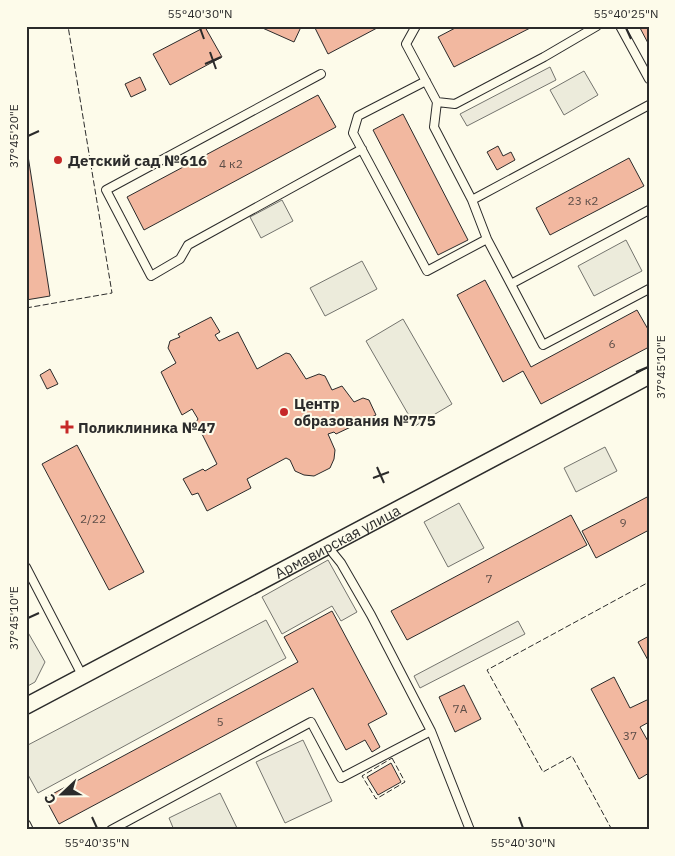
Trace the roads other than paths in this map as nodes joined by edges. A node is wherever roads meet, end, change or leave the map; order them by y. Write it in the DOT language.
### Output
graph roads {
  1 [pos="416,26"];
  2 [pos="598,26"];
  3 [pos="620,26"];
  4 [pos="321,74"];
  5 [pos="649,79"];
  6 [pos="426,81"];
  7 [pos="437,102"];
  8 [pos="649,105"];
  9 [pos="362,149"];
  10 [pos="472,200"];
  11 [pos="649,210"];
  12 [pos="487,239"];
  13 [pos="510,284"];
  14 [pos="649,289"];
  15 [pos="649,376"];
  16 [pos="328,547"];
  17 [pos="26,567"];
  18 [pos="83,677"];
  19 [pos="26,706"];
  20 [pos="431,731"];
  21 [pos="26,824"];
  22 [pos="29,830"];
  23 [pos="111,830"];
  24 [pos="470,830"];
  1 -- 6 [label="lane"];
  2 -- 7 [label="lane"];
  3 -- 5 [label="lane"];
  4 -- 9 [label="lane"];
  6 -- 7 [label="lane"];
  6 -- 9 [label="lane"];
  7 -- 10 [label="lane"];
  8 -- 10 [label="lane"];
  9 -- 12 [label="lane"];
  10 -- 12 [label="lane"];
  11 -- 13 [label="lane"];
  12 -- 13 [label="lane"];
  13 -- 14 [label="lane"];
  15 -- 16 [label="street, Армавирская улица"];
  16 -- 18 [label="street, Армавирская улица"];
  16 -- 20 [label="lane"];
  17 -- 18 [label="lane"];
  18 -- 19 [label="street, Армавирская улица"];
  20 -- 23 [label="lane"];
  20 -- 24 [label="lane"];
  21 -- 22 [label="lane"];
}
